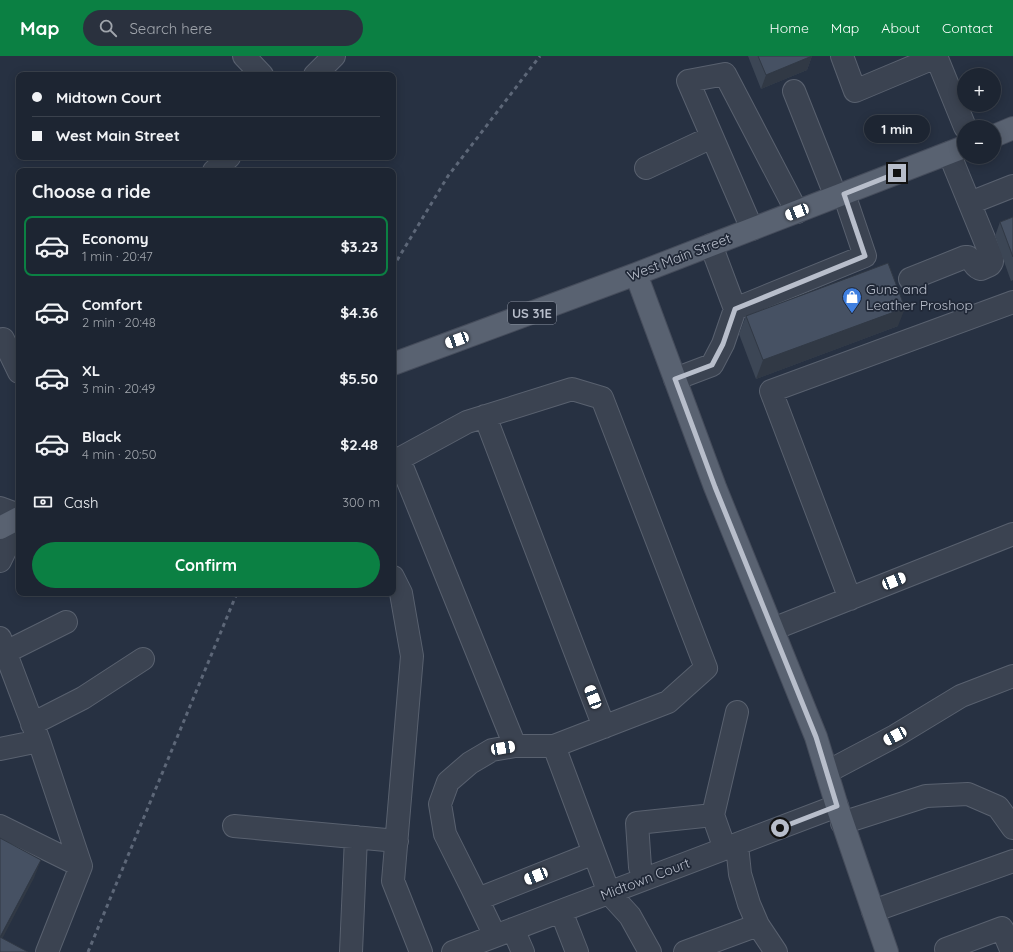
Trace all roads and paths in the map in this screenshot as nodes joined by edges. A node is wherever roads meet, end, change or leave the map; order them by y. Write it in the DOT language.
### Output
graph roads {
  1 [pos="244,56"];
  2 [pos="842,56"];
  3 [pos="936,57"];
  4 [pos="259,72"];
  5 [pos="794,91"];
  6 [pos="962,120"];
  7 [pos="1013,128"];
  8 [pos="1001,133"];
  9 [pos="712,137"];
  10 [pos="957,150"];
  11 [pos="226,160"];
  12 [pos="960,164"];
  13 [pos="217,168"];
  14 [pos="646,168"];
  15 [pos="1013,186"];
  16 [pos="840,195"];
  17 [pos="970,203"];
  18 [pos="797,212"];
  19 [pos="752,229"];
  20 [pos="711,245"];
  21 [pos="636,274"];
  22 [pos="910,279"];
  23 [pos="1013,302"];
  24 [pos="735,309"];
  25 [pos="7,338"];
  26 [pos="396,363"];
  27 [pos="16,364"];
  28 [pos="675,379"];
  29 [pos="485,416"];
  30 [pos="0,508"];
  31 [pos="16,515"];
  32 [pos="16,518"];
  33 [pos="0,528"];
  34 [pos="16,528"];
  35 [pos="1013,534"];
  36 [pos="0,561"];
  37 [pos="396,583"];
  38 [pos="850,598"];
  39 [pos="66,622"];
  40 [pos="773,629"];
  41 [pos="2,648"];
  42 [pos="142,659"];
  43 [pos="1013,676"];
  44 [pos="737,712"];
  45 [pos="604,727"];
  46 [pos="36,732"];
  47 [pos="515,746"];
  48 [pos="554,746"];
  49 [pos="0,749"];
  50 [pos="827,772"];
  51 [pos="713,815"];
  52 [pos="840,815"];
  53 [pos="0,826"];
  54 [pos="234,826"];
  55 [pos="1013,828"];
  56 [pos="356,837"];
  57 [pos="397,841"];
  58 [pos="731,847"];
  59 [pos="594,854"];
  60 [pos="1013,861"];
  61 [pos="81,866"];
  62 [pos="644,880"];
  63 [pos="609,893"];
  64 [pos="478,899"];
  65 [pos="561,911"];
  66 [pos="873,912"];
  67 [pos="758,925"];
  68 [pos="504,933"];
  69 [pos="944,951"];
  70 [pos="48,952"];
  71 [pos="351,952"];
  72 [pos="421,952"];
  73 [pos="453,952"];
  74 [pos="523,952"];
  75 [pos="577,952"];
  76 [pos="650,952"];
  77 [pos="685,952"];
  78 [pos="776,952"];
  79 [pos="886,952"];
  80 [pos="1012,952"];
  1 -- 4 [label="street"];
  2 -- 3 [label="street"];
  3 -- 6 [label="street"];
  5 -- 16 [label="street"];
  7 -- 8 [label="main road"];
  9 -- 14 [label="street"];
  9 -- 18 [label="street"];
  9 -- 19 [label="street"];
  10 -- 16 [label="main road, West Main Street / US 31E"];
  11 -- 13 [label="street"];
  12 -- 17 [label="street"];
  15 -- 17 [label="street"];
  16 -- 18 [label="main road, West Main Street / US 31E"];
  16 -- 24 [label="street"];
  17 -- 22 [label="street"];
  18 -- 19 [label="main road, West Main Street / US 31E"];
  19 -- 20 [label="main road, West Main Street / US 31E"];
  20 -- 21 [label="main road, West Main Street / US 31E"];
  20 -- 24 [label="street"];
  21 -- 26 [label="main road, West Main Street / US 31E"];
  21 -- 28 [label="main road"];
  23 -- 38 [label="street"];
  24 -- 28 [label="street"];
  25 -- 27 [label="street"];
  28 -- 40 [label="main road"];
  29 -- 45 [label="street"];
  29 -- 45 [label="street"];
  29 -- 47 [label="street"];
  30 -- 31 [label="street"];
  32 -- 33 [label="main road"];
  34 -- 36 [label="street"];
  35 -- 38 [label="street"];
  37 -- 57 [label="street"];
  38 -- 40 [label="street"];
  39 -- 41 [label="street"];
  40 -- 50 [label="main road"];
  41 -- 46 [label="street"];
  42 -- 46 [label="street"];
  43 -- 50 [label="street"];
  44 -- 51 [label="street"];
  45 -- 48 [label="street"];
  46 -- 49 [label="street"];
  46 -- 61 [label="street"];
  47 -- 48 [label="street"];
  47 -- 64 [label="street"];
  48 -- 59 [label="street"];
  50 -- 52 [label="main road"];
  51 -- 58 [label="street"];
  51 -- 62 [label="street"];
  52 -- 55 [label="street, Midtown Court"];
  52 -- 58 [label="street, Midtown Court"];
  52 -- 66 [label="main road"];
  53 -- 61 [label="street"];
  54 -- 56 [label="street"];
  56 -- 57 [label="street"];
  56 -- 71 [label="street"];
  57 -- 72 [label="street"];
  58 -- 62 [label="street, Midtown Court"];
  58 -- 67 [label="street"];
  59 -- 63 [label="street"];
  59 -- 64 [label="street"];
  60 -- 66 [label="street"];
  61 -- 70 [label="street"];
  62 -- 63 [label="street, Midtown Court"];
  63 -- 65 [label="street, Midtown Court"];
  63 -- 76 [label="street"];
  64 -- 68 [label="street"];
  65 -- 68 [label="street, Midtown Court"];
  65 -- 75 [label="street"];
  66 -- 79 [label="main road"];
  67 -- 77 [label="street"];
  67 -- 78 [label="street"];
  68 -- 73 [label="street, Midtown Court"];
  68 -- 74 [label="street"];
  69 -- 80 [label="street"];
}
